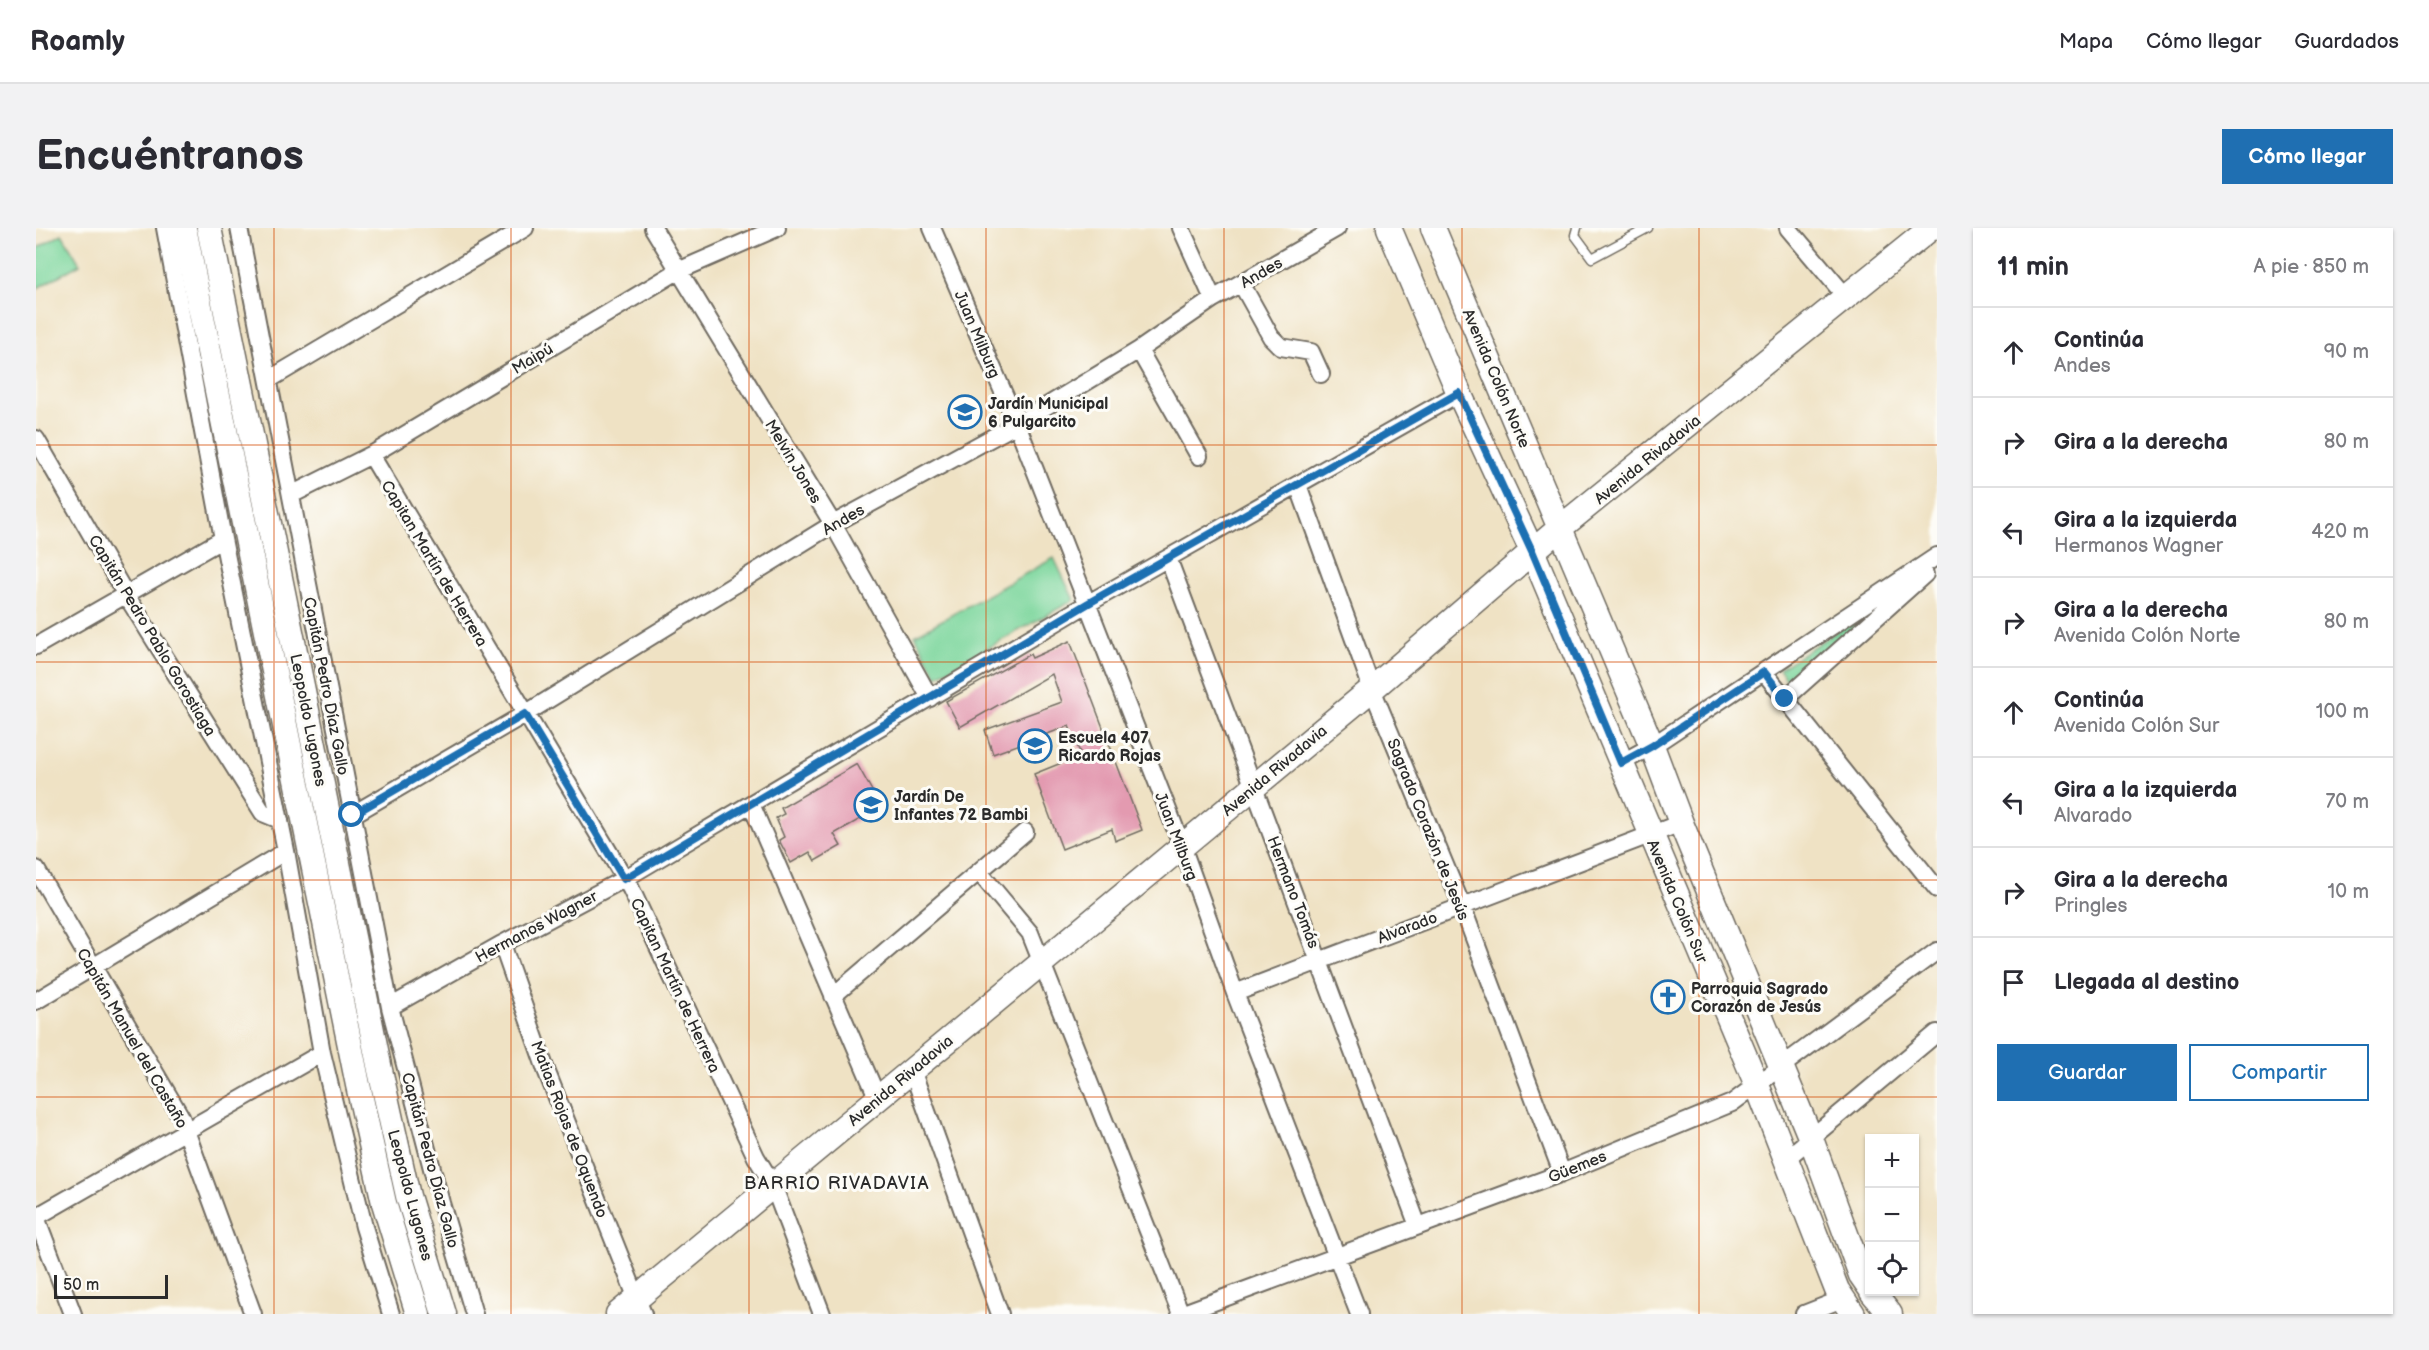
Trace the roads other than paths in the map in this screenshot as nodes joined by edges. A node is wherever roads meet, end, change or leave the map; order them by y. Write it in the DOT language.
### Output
graph roads {
  1 [pos="165,228"];
  2 [pos="184,228"];
  3 [pos="210,228"];
  4 [pos="239,228"];
  5 [pos="525,228"];
  6 [pos="653,228"];
  7 [pos="777,228"];
  8 [pos="932,228"];
  9 [pos="1180,228"];
  10 [pos="1337,228"];
  11 [pos="1389,228"];
  12 [pos="1433,228"];
  13 [pos="1577,228"];
  14 [pos="1648,228"];
  15 [pos="1788,228"];
  16 [pos="1931,228"];
  17 [pos="678,271"];
  18 [pos="1240,284"];
  19 [pos="1847,298"];
  20 [pos="1213,299"];
  21 [pos="1139,350"];
  22 [pos="1321,374"];
  23 [pos="270,380"];
  24 [pos="1459,393"];
  25 [pos="1017,424"];
  26 [pos="36,439"];
  27 [pos="371,455"];
  28 [pos="1199,456"];
  29 [pos="1298,484"];
  30 [pos="291,495"];
  31 [pos="833,524"];
  32 [pos="1560,528"];
  33 [pos="223,539"];
  34 [pos="1533,553"];
  35 [pos="1937,556"];
  36 [pos="1168,558"];
  37 [pos="1937,563"];
  38 [pos="126,595"];
  39 [pos="1087,604"];
  40 [pos="36,646"];
  41 [pos="1764,672"];
  42 [pos="1372,689"];
  43 [pos="930,698"];
  44 [pos="1785,699"];
  45 [pos="525,714"];
  46 [pos="1652,746"];
  47 [pos="1621,763"];
  48 [pos="1254,786"];
  49 [pos="751,804"];
  50 [pos="352,815"];
  51 [pos="280,820"];
  52 [pos="1681,823"];
  53 [pos="1025,832"];
  54 [pos="1650,835"];
  55 [pos="1182,846"];
  56 [pos="286,851"];
  57 [pos="36,869"];
  58 [pos="979,872"];
  59 [pos="624,879"];
  60 [pos="1937,889"];
  61 [pos="1462,906"];
  62 [pos="502,944"];
  63 [pos="1937,951"];
  64 [pos="1320,961"];
  65 [pos="1040,964"];
  66 [pos="92,968"];
  67 [pos="1235,993"];
  68 [pos="834,996"];
  69 [pos="36,1001"];
  70 [pos="390,1006"];
  71 [pos="1937,1033"];
  72 [pos="322,1053"];
  73 [pos="1781,1065"];
  74 [pos="912,1070"];
  75 [pos="1757,1085"];
  76 [pos="878,1099"];
  77 [pos="187,1131"];
  78 [pos="1811,1138"];
  79 [pos="1787,1158"];
  80 [pos="1562,1173"];
  81 [pos="773,1185"];
  82 [pos="36,1217"];
  83 [pos="1418,1226"];
  84 [pos="1336,1256"];
  85 [pos="1865,1280"];
  86 [pos="1876,1296"];
  87 [pos="640,1306"];
  88 [pos="1848,1306"];
  89 [pos="73,1314"];
  90 [pos="253,1314"];
  91 [pos="391,1314"];
  92 [pos="418,1314"];
  93 [pos="444,1314"];
  94 [pos="474,1314"];
  95 [pos="618,1314"];
  96 [pos="822,1314"];
  97 [pos="1000,1314"];
  98 [pos="1181,1314"];
  99 [pos="1359,1314"];
  100 [pos="1804,1314"];
  101 [pos="1890,1314"];
  1 -- 33 [label="street"];
  2 -- 92 [label="main road, Leopoldo Lugones"];
  3 -- 93 [label="main road, Leopoldo Lugones"];
  4 -- 23 [label="street, Capitán Pedro Díaz Gallo"];
  5 -- 23 [label="street"];
  6 -- 17 [label="street, Melvin Jones"];
  7 -- 17 [label="street, Maipú"];
  8 -- 25 [label="street, Juan Milburg"];
  9 -- 20 [label="street"];
  10 -- 18 [label="street, Andes"];
  11 -- 24 [label="main road"];
  12 -- 32 [label="main road, Avenida Colón Norte"];
  13 -- 14 [label="lane"];
  15 -- 19 [label="street"];
  16 -- 19 [label="main road, Avenida Rivadavia"];
  17 -- 27 [label="street, Maipú"];
  17 -- 31 [label="street, Melvin Jones"];
  18 -- 20 [label="street, Andes"];
  18 -- 22 [label="street"];
  19 -- 32 [label="main road, Avenida Rivadavia"];
  20 -- 21 [label="street, Andes"];
  21 -- 25 [label="street, Andes"];
  21 -- 28 [label="street"];
  23 -- 30 [label="street, Capitán Pedro Díaz Gallo"];
  24 -- 29 [label="street, Hermanos Wagner"];
  24 -- 34 [label="main road"];
  25 -- 31 [label="street, Andes"];
  25 -- 39 [label="street, Juan Milburg"];
  26 -- 38 [label="street, Capitán Pedro Pablo Gorostiaga"];
  27 -- 30 [label="street, Maipú"];
  27 -- 45 [label="street, Capitan Martín de Herrera"];
  29 -- 36 [label="street, Hermanos Wagner"];
  29 -- 42 [label="street, Sagrado Corazón de Jesús"];
  30 -- 50 [label="street, Capitán Pedro Díaz Gallo"];
  31 -- 43 [label="street, Melvin Jones"];
  31 -- 45 [label="street, Andes"];
  32 -- 34 [label="main road, Avenida Rivadavia"];
  32 -- 46 [label="main road, Avenida Colón Sur"];
  33 -- 38 [label="street"];
  33 -- 51 [label="street"];
  34 -- 42 [label="main road, Avenida Rivadavia"];
  34 -- 47 [label="main road, Avenida Colón Sur"];
  35 -- 41 [label="street"];
  36 -- 39 [label="street, Hermanos Wagner"];
  36 -- 48 [label="street, Hermano Tomás"];
  37 -- 44 [label="street"];
  38 -- 40 [label="street"];
  38 -- 51 [label="street, Capitán Pedro Pablo Gorostiaga"];
  39 -- 43 [label="street, Hermanos Wagner"];
  39 -- 55 [label="street, Juan Milburg"];
  41 -- 44 [label="street"];
  41 -- 46 [label="street"];
  42 -- 48 [label="main road, Avenida Rivadavia"];
  42 -- 61 [label="street, Sagrado Corazón de Jesús"];
  43 -- 49 [label="street, Hermanos Wagner"];
  44 -- 60 [label="street"];
  45 -- 50 [label="street, Andes"];
  45 -- 59 [label="street, Capitan Martín de Herrera"];
  46 -- 47 [label="street"];
  46 -- 52 [label="main road, Avenida Colón Sur"];
  47 -- 54 [label="main road, Avenida Colón Sur"];
  48 -- 55 [label="main road, Avenida Rivadavia"];
  48 -- 64 [label="street, Hermano Tomás"];
  49 -- 59 [label="street, Hermanos Wagner"];
  49 -- 68 [label="street"];
  50 -- 70 [label="street, Capitán Pedro Díaz Gallo"];
  51 -- 56 [label="street"];
  52 -- 54 [label="street, Alvarado"];
  52 -- 73 [label="main road, Avenida Colón Sur"];
  53 -- 58 [label="street"];
  54 -- 61 [label="street, Alvarado"];
  54 -- 75 [label="main road, Avenida Colón Sur"];
  55 -- 65 [label="main road, Avenida Rivadavia"];
  55 -- 67 [label="street, Juan Milburg"];
  56 -- 66 [label="street"];
  56 -- 72 [label="street"];
  57 -- 66 [label="street, Capitán Manuel del Castaño"];
  58 -- 65 [label="street"];
  58 -- 68 [label="street"];
  59 -- 62 [label="street, Hermanos Wagner"];
  59 -- 81 [label="street, Capitan Martín de Herrera"];
  61 -- 64 [label="street, Alvarado"];
  61 -- 80 [label="street, Sagrado Corazón de Jesús"];
  62 -- 70 [label="street, Hermanos Wagner"];
  62 -- 87 [label="street, Matias Rojas de Oquendo"];
  63 -- 73 [label="street, Güemes"];
  64 -- 67 [label="street, Alvarado"];
  64 -- 83 [label="street, Hermano Tomás"];
  65 -- 74 [label="main road, Avenida Rivadavia"];
  65 -- 98 [label="street"];
  66 -- 69 [label="street"];
  66 -- 77 [label="street, Capitán Manuel del Castaño"];
  67 -- 84 [label="street, Juan Milburg"];
  68 -- 76 [label="street"];
  70 -- 94 [label="street, Capitán Pedro Díaz Gallo"];
  71 -- 78 [label="street"];
  72 -- 77 [label="street"];
  72 -- 91 [label="street"];
  73 -- 75 [label="street, Güemes"];
  73 -- 78 [label="main road, Avenida Colón Sur"];
  74 -- 76 [label="main road, Avenida Rivadavia"];
  74 -- 97 [label="street"];
  75 -- 79 [label="main road, Avenida Colón Sur"];
  75 -- 80 [label="street, Güemes"];
  76 -- 81 [label="main road, Avenida Rivadavia"];
  77 -- 82 [label="street"];
  77 -- 90 [label="street, Capitán Manuel del Castaño"];
  78 -- 79 [label="street"];
  78 -- 85 [label="main road, Avenida Colón Sur"];
  79 -- 88 [label="main road, Avenida Colón Sur"];
  80 -- 83 [label="street, Güemes"];
  81 -- 87 [label="main road, Avenida Rivadavia"];
  81 -- 96 [label="street, Capitan Martín de Herrera"];
  82 -- 89 [label="street"];
  83 -- 84 [label="street, Güemes"];
  84 -- 98 [label="street, Güemes"];
  84 -- 99 [label="street, Juan Milburg"];
  86 -- 101 [label="main road, Avenida Colón Sur"];
  87 -- 95 [label="main road, Avenida Rivadavia"];
  88 -- 100 [label="street"];
}
